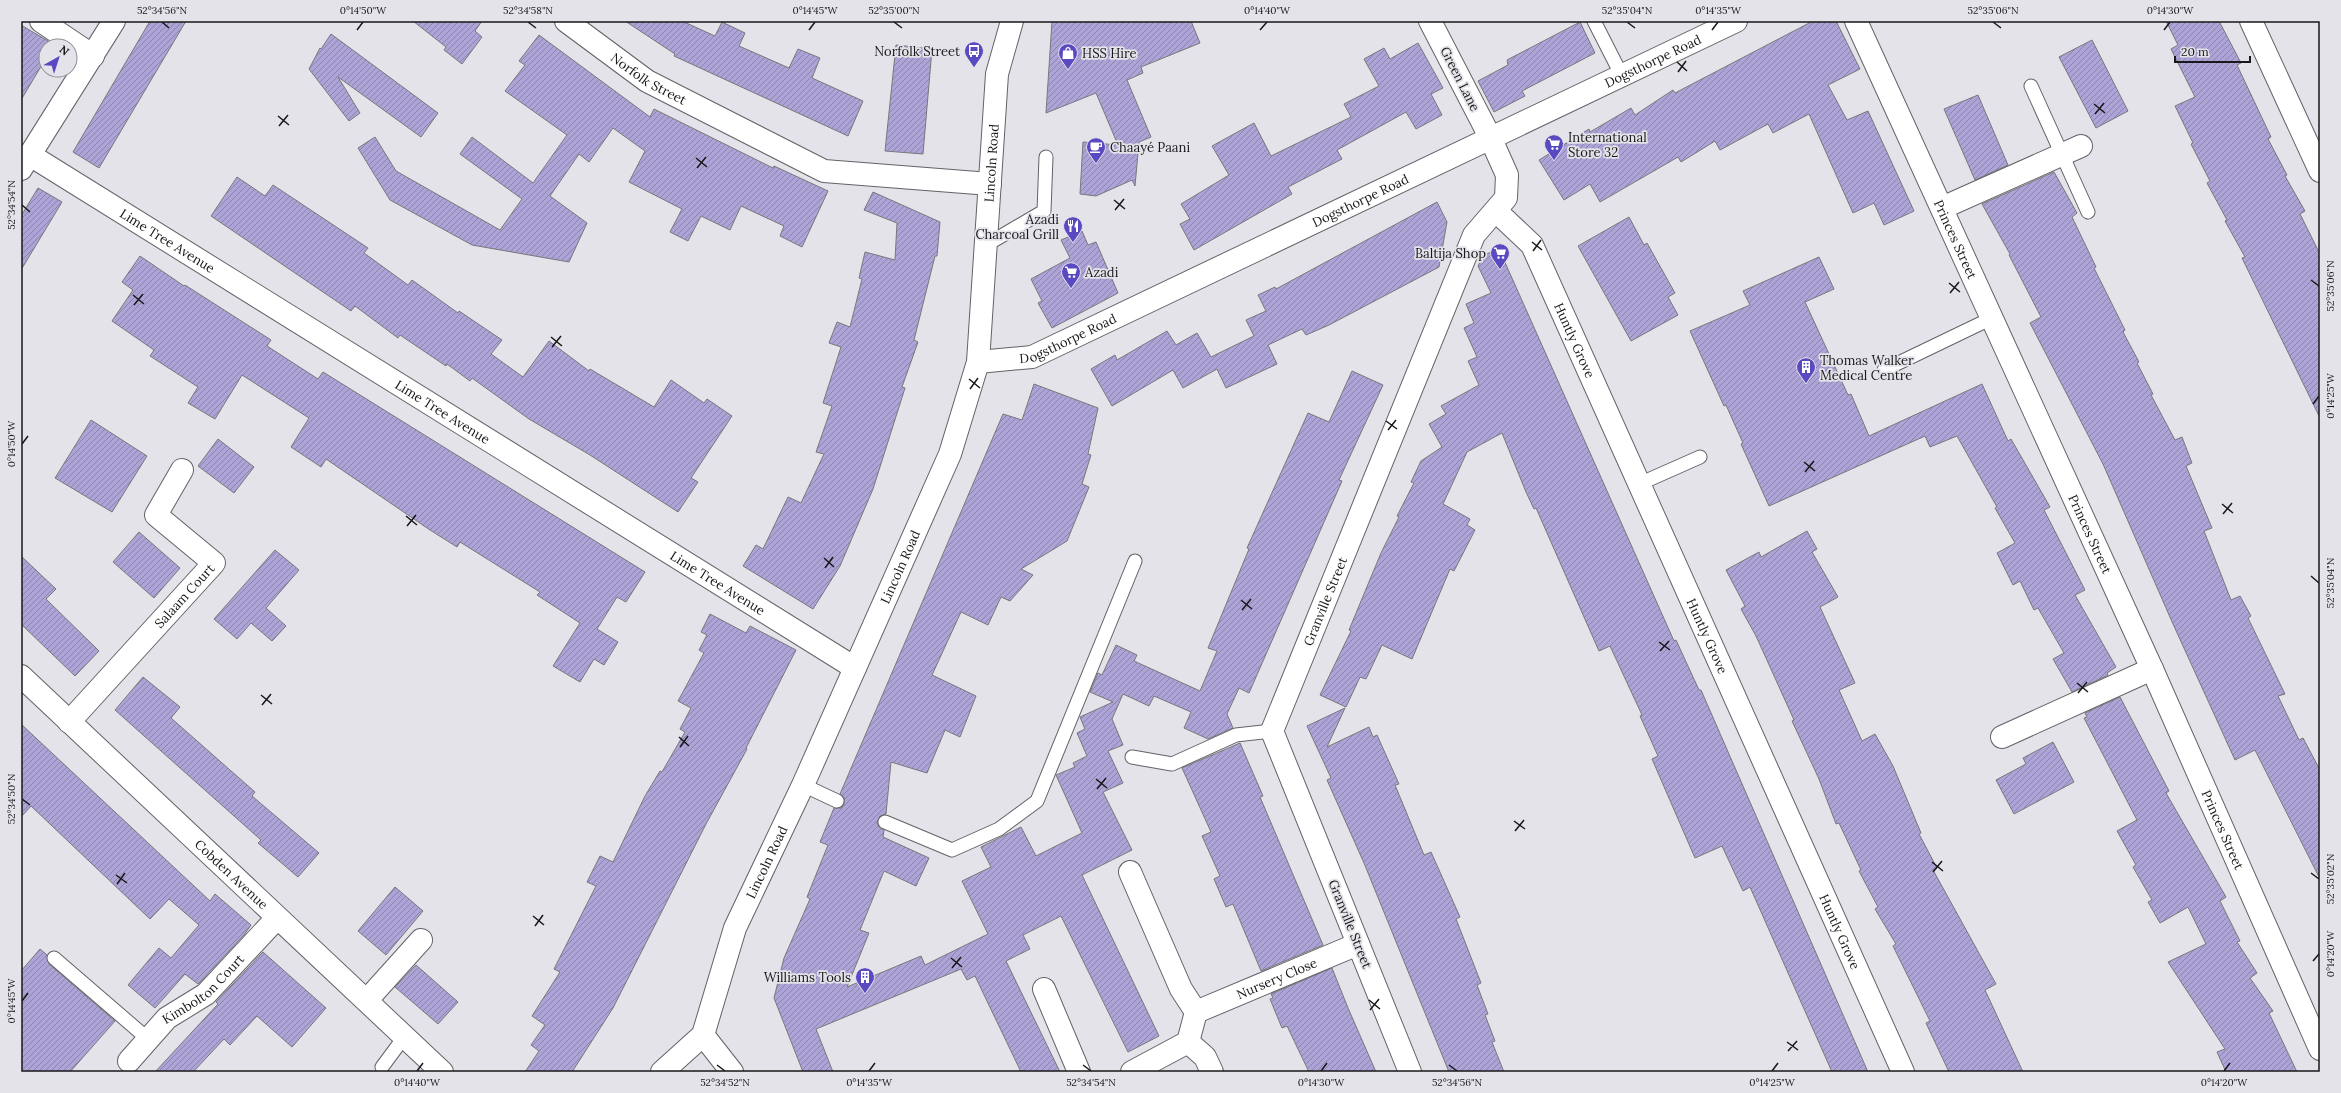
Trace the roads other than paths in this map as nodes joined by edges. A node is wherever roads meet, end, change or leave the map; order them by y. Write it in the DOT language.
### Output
graph roads {
  1 [pos="41,21"];
  2 [pos="114,21"];
  3 [pos="566,21"];
  4 [pos="1012,21"];
  5 [pos="1430,21"];
  6 [pos="1594,21"];
  7 [pos="1736,21"];
  8 [pos="1856,21"];
  9 [pos="2251,21"];
  10 [pos="1711,26"];
  11 [pos="93,56"];
  12 [pos="1621,74"];
  13 [pos="2031,86"];
  14 [pos="1490,137"];
  15 [pos="2072,151"];
  16 [pos="1046,157"];
  17 [pos="25,162"];
  18 [pos="2320,171"];
  19 [pos="990,184"];
  20 [pos="1942,208"];
  21 [pos="1496,211"];
  22 [pos="2088,212"];
  23 [pos="986,245"];
  24 [pos="1992,318"];
  25 [pos="978,362"];
  26 [pos="1884,370"];
  27 [pos="1700,457"];
  28 [pos="182,470"];
  29 [pos="1639,484"];
  30 [pos="1135,560"];
  31 [pos="854,668"];
  32 [pos="2152,669"];
  33 [pos="21,676"];
  34 [pos="69,722"];
  35 [pos="1272,731"];
  36 [pos="2002,737"];
  37 [pos="1132,756"];
  38 [pos="804,785"];
  39 [pos="837,801"];
  40 [pos="885,822"];
  41 [pos="1130,872"];
  42 [pos="277,918"];
  43 [pos="421,940"];
  44 [pos="1358,944"];
  45 [pos="54,958"];
  46 [pos="1044,989"];
  47 [pos="367,1000"];
  48 [pos="1196,1012"];
  49 [pos="703,1035"];
  50 [pos="405,1036"];
  51 [pos="148,1039"];
  52 [pos="1188,1042"];
  53 [pos="2320,1049"];
  54 [pos="129,1061"];
  55 [pos="382,1067"];
  56 [pos="442,1072"];
  57 [pos="662,1072"];
  58 [pos="732,1072"];
  59 [pos="1079,1072"];
  60 [pos="1132,1072"];
  61 [pos="1212,1072"];
  62 [pos="1410,1072"];
  63 [pos="1904,1072"];
  1 -- 11 [label="street"];
  2 -- 11 [label="street"];
  3 -- 19 [label="street, Norfolk Street"];
  4 -- 19 [label="street, Lincoln Road"];
  5 -- 14 [label="street, Green Lane"];
  6 -- 12 [label="lane"];
  7 -- 10 [label="street, Dogsthorpe Road"];
  8 -- 20 [label="street, Princes Street"];
  9 -- 18 [label="street"];
  10 -- 12 [label="street, Dogsthorpe Road"];
  11 -- 17 [label="street"];
  12 -- 14 [label="street, Dogsthorpe Road"];
  13 -- 15 [label="lane"];
  14 -- 21 [label="street, Granville Street"];
  14 -- 25 [label="street, Dogsthorpe Road"];
  15 -- 20 [label="street"];
  15 -- 22 [label="lane"];
  16 -- 23 [label="lane"];
  17 -- 31 [label="street, Lime Tree Avenue"];
  19 -- 23 [label="street, Lincoln Road"];
  20 -- 24 [label="street, Princes Street"];
  21 -- 29 [label="street, Huntly Grove"];
  21 -- 35 [label="street, Granville Street"];
  23 -- 25 [label="street, Lincoln Road"];
  24 -- 26 [label="lane"];
  24 -- 32 [label="street, Princes Street"];
  25 -- 31 [label="street, Lincoln Road"];
  27 -- 29 [label="lane"];
  28 -- 34 [label="street, Salaam Court"];
  29 -- 63 [label="street, Huntly Grove"];
  30 -- 40 [label="lane"];
  31 -- 38 [label="street, Lincoln Road"];
  32 -- 36 [label="street"];
  32 -- 53 [label="street, Princes Street"];
  33 -- 34 [label="street, Cobden Avenue"];
  34 -- 42 [label="street, Cobden Avenue"];
  35 -- 37 [label="lane"];
  35 -- 44 [label="street, Granville Street"];
  38 -- 39 [label="lane"];
  38 -- 49 [label="street, Lincoln Road"];
  41 -- 48 [label="street"];
  42 -- 47 [label="street, Cobden Avenue"];
  42 -- 51 [label="street, Kimbolton Court"];
  43 -- 47 [label="street"];
  44 -- 48 [label="street, Nursery Close"];
  44 -- 62 [label="street, Granville Street"];
  45 -- 51 [label="lane"];
  46 -- 59 [label="street"];
  47 -- 50 [label="street, Cobden Avenue"];
  48 -- 52 [label="street"];
  49 -- 57 [label="street"];
  49 -- 58 [label="street"];
  50 -- 55 [label="lane"];
  50 -- 56 [label="street, Cobden Avenue"];
  51 -- 54 [label="street, Kimbolton Court"];
  52 -- 60 [label="street"];
  52 -- 61 [label="street"];
}
